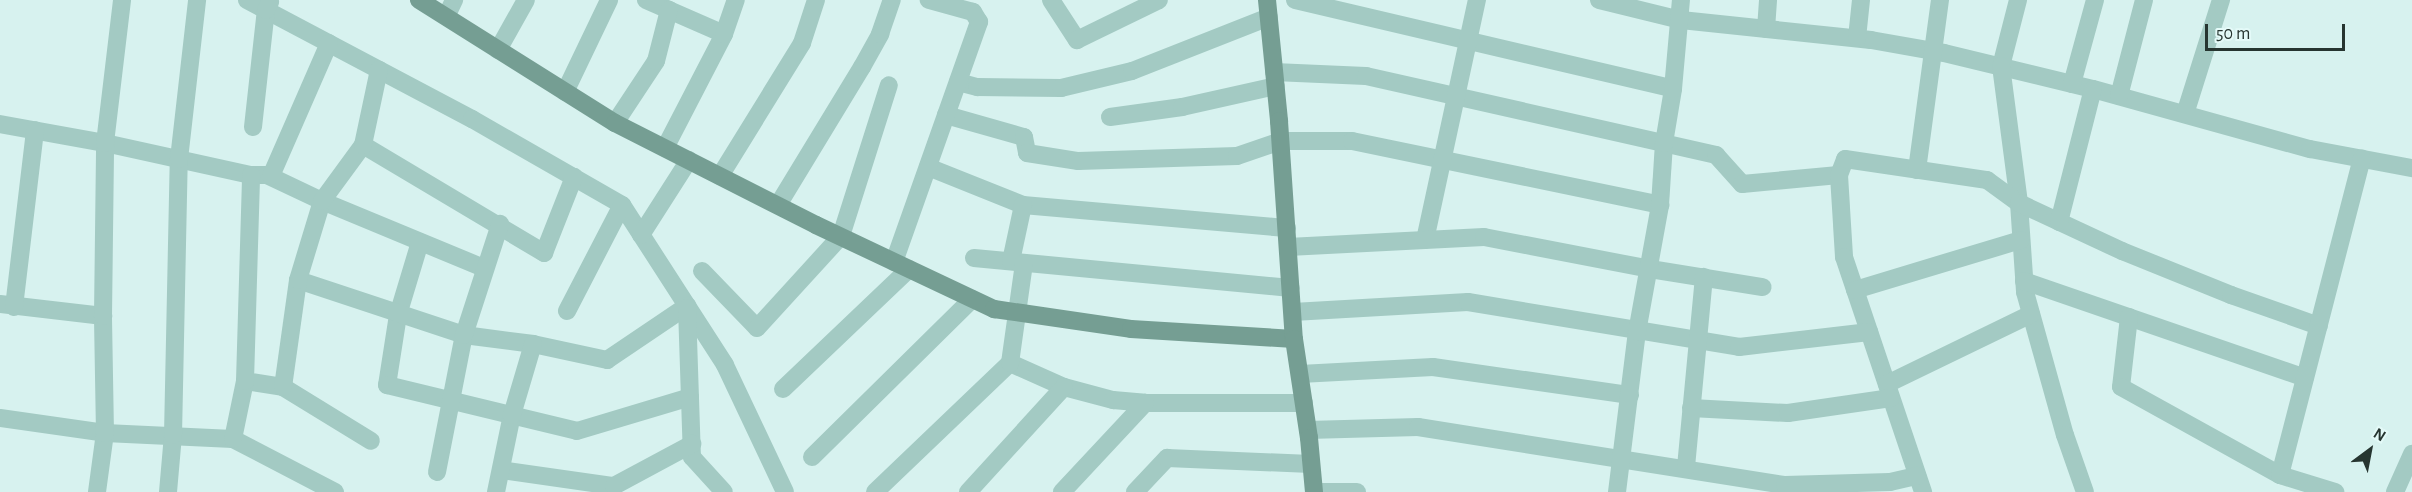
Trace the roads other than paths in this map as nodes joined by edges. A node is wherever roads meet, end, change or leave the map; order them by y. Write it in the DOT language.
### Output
graph roads {
  1 [pos="122,0"];
  2 [pos="197,0"];
  3 [pos="247,0"];
  4 [pos="419,0"];
  5 [pos="526,0"];
  6 [pos="609,0"];
  7 [pos="646,0"];
  8 [pos="736,0"];
  9 [pos="816,0"];
  10 [pos="892,0"];
  11 [pos="929,0"];
  12 [pos="1051,0"];
  13 [pos="1159,0"];
  14 [pos="1295,0"];
  15 [pos="1477,0"];
  16 [pos="1599,0"];
  17 [pos="1682,0"];
  18 [pos="1768,0"];
  19 [pos="1861,0"];
  20 [pos="1940,0"];
  21 [pos="2018,0"];
  22 [pos="2095,0"];
  23 [pos="2144,0"];
  24 [pos="2221,0"];
  25 [pos="268,5"];
  26 [pos="450,8"];
  27 [pos="1268,8"];
  28 [pos="669,10"];
  29 [pos="1681,20"];
  30 [pos="1766,29"];
  31 [pos="724,34"];
  32 [pos="1857,38"];
  33 [pos="1468,41"];
  34 [pos="329,43"];
  35 [pos="498,50"];
  36 [pos="1934,51"];
  37 [pos="2001,66"];
  38 [pos="379,70"];
  39 [pos="1275,79"];
  40 [pos="958,82"];
  41 [pos="2072,84"];
  42 [pos="889,85"];
  43 [pos="1673,89"];
  44 [pos="2093,89"];
  45 [pos="565,92"];
  46 [pos="1456,96"];
  47 [pos="2119,96"];
  48 [pos="2185,114"];
  49 [pos="946,115"];
  50 [pos="1110,117"];
  51 [pos="615,123"];
  52 [pos="0,124"];
  53 [pos="253,127"];
  54 [pos="35,130"];
  55 [pos="1281,141"];
  56 [pos="105,143"];
  57 [pos="1664,143"];
  58 [pos="363,145"];
  59 [pos="665,148"];
  60 [pos="2362,158"];
  61 [pos="179,159"];
  62 [pos="1442,159"];
  63 [pos="689,160"];
  64 [pos="928,167"];
  65 [pos="2412,168"];
  66 [pos="1917,170"];
  67 [pos="251,175"];
  68 [pos="720,176"];
  69 [pos="1839,176"];
  70 [pos="271,177"];
  71 [pos="574,177"];
  72 [pos="322,201"];
  73 [pos="2019,203"];
  74 [pos="1660,204"];
  75 [pos="622,205"];
  76 [pos="778,205"];
  77 [pos="1023,205"];
  78 [pos="2060,222"];
  79 [pos="500,224"];
  80 [pos="641,235"];
  81 [pos="841,236"];
  82 [pos="1288,238"];
  83 [pos="1425,240"];
  84 [pos="2021,240"];
  85 [pos="420,242"];
  86 [pos="974,258"];
  87 [pos="1018,262"];
  88 [pos="902,265"];
  89 [pos="484,268"];
  90 [pos="1650,269"];
  91 [pos="702,271"];
  92 [pos="1704,277"];
  93 [pos="298,280"];
  94 [pos="2024,281"];
  95 [pos="1763,287"];
  96 [pos="1291,288"];
  97 [pos="1855,290"];
  98 [pos="972,299"];
  99 [pos="7,306"];
  100 [pos="687,306"];
  101 [pos="567,311"];
  102 [pos="1017,312"];
  103 [pos="1293,312"];
  104 [pos="2031,314"];
  105 [pos="398,315"];
  106 [pos="103,316"];
  107 [pos="2129,317"];
  108 [pos="2319,326"];
  109 [pos="1636,332"];
  110 [pos="1869,332"];
  111 [pos="464,335"];
  112 [pos="1294,339"];
  113 [pos="1698,341"];
  114 [pos="533,344"];
  115 [pos="1010,363"];
  116 [pos="1300,374"];
  117 [pos="2305,378"];
  118 [pos="245,381"];
  119 [pos="283,387"];
  120 [pos="1064,387"];
  121 [pos="783,388"];
  122 [pos="1889,391"];
  123 [pos="1630,395"];
  124 [pos="690,397"];
  125 [pos="452,400"];
  126 [pos="1145,403"];
  127 [pos="1304,403"];
  128 [pos="1691,408"];
  129 [pos="512,415"];
  130 [pos="0,418"];
  131 [pos="1308,430"];
  132 [pos="105,433"];
  133 [pos="173,435"];
  134 [pos="233,439"];
  135 [pos="371,441"];
  136 [pos="692,444"];
  137 [pos="2412,454"];
  138 [pos="812,457"];
  139 [pos="1620,459"];
  140 [pos="1311,464"];
  141 [pos="1686,467"];
  142 [pos="501,470"];
  143 [pos="437,472"];
  144 [pos="2280,475"];
  145 [pos="1920,484"];
  146 [pos="97,492"];
  147 [pos="168,492"];
  148 [pos="335,492"];
  149 [pos="496,492"];
  150 [pos="724,492"];
  151 [pos="785,492"];
  152 [pos="875,492"];
  153 [pos="968,492"];
  154 [pos="1062,492"];
  155 [pos="1135,492"];
  156 [pos="1314,492"];
  157 [pos="1357,492"];
  158 [pos="1617,492"];
  159 [pos="2085,492"];
  160 [pos="2335,492"];
  161 [pos="2395,492"];
  1 -- 56 [label="street"];
  2 -- 61 [label="street"];
  3 -- 25 [label="street"];
  4 -- 26 [label="street"];
  5 -- 35 [label="street"];
  6 -- 45 [label="street"];
  7 -- 28 [label="street"];
  8 -- 31 [label="street"];
  9 -- 68 [label="street"];
  10 -- 76 [label="street"];
  11 -- 40 [label="street"];
  12 -- 13 [label="street"];
  14 -- 33 [label="street"];
  15 -- 33 [label="street"];
  16 -- 29 [label="street"];
  17 -- 29 [label="street"];
  18 -- 30 [label="street"];
  19 -- 32 [label="street"];
  20 -- 36 [label="street"];
  21 -- 37 [label="street"];
  22 -- 41 [label="street"];
  23 -- 47 [label="street"];
  24 -- 48 [label="street"];
  25 -- 34 [label="street"];
  25 -- 53 [label="street"];
  26 -- 35 [label="street"];
  27 -- 39 [label="street"];
  27 -- 40 [label="street"];
  28 -- 31 [label="street"];
  28 -- 51 [label="street"];
  29 -- 30 [label="street"];
  29 -- 43 [label="street"];
  30 -- 32 [label="street"];
  31 -- 59 [label="street"];
  32 -- 36 [label="street"];
  33 -- 43 [label="street"];
  33 -- 46 [label="street"];
  34 -- 38 [label="street"];
  34 -- 70 [label="street"];
  35 -- 45 [label="street"];
  36 -- 37 [label="street"];
  36 -- 66 [label="street"];
  37 -- 41 [label="street"];
  37 -- 73 [label="street"];
  38 -- 58 [label="street"];
  38 -- 71 [label="street"];
  39 -- 46 [label="street"];
  39 -- 50 [label="street"];
  39 -- 55 [label="street"];
  40 -- 49 [label="street"];
  41 -- 44 [label="street"];
  42 -- 81 [label="street"];
  43 -- 57 [label="street"];
  44 -- 47 [label="street"];
  44 -- 78 [label="street"];
  45 -- 51 [label="street"];
  46 -- 57 [label="street"];
  46 -- 62 [label="street"];
  47 -- 48 [label="street"];
  48 -- 60 [label="street"];
  49 -- 55 [label="street"];
  49 -- 64 [label="street"];
  51 -- 59 [label="street"];
  52 -- 54 [label="street"];
  54 -- 56 [label="street"];
  54 -- 99 [label="street"];
  55 -- 62 [label="street"];
  55 -- 82 [label="street"];
  56 -- 61 [label="street"];
  56 -- 106 [label="street"];
  57 -- 69 [label="street"];
  57 -- 74 [label="street"];
  58 -- 72 [label="street"];
  58 -- 79 [label="street"];
  59 -- 63 [label="street"];
  60 -- 65 [label="street"];
  60 -- 108 [label="street"];
  61 -- 67 [label="street"];
  61 -- 133 [label="street"];
  62 -- 74 [label="street"];
  62 -- 83 [label="street"];
  63 -- 68 [label="street"];
  63 -- 80 [label="street"];
  64 -- 77 [label="street"];
  64 -- 88 [label="street"];
  66 -- 69 [label="street"];
  66 -- 73 [label="street"];
  67 -- 70 [label="street"];
  67 -- 118 [label="street"];
  68 -- 76 [label="street"];
  69 -- 97 [label="street"];
  70 -- 72 [label="street"];
  71 -- 75 [label="street"];
  71 -- 79 [label="street"];
  72 -- 85 [label="street"];
  72 -- 93 [label="street"];
  73 -- 78 [label="street"];
  73 -- 84 [label="street"];
  74 -- 90 [label="street"];
  75 -- 80 [label="street"];
  75 -- 101 [label="street"];
  76 -- 81 [label="street"];
  77 -- 82 [label="street"];
  77 -- 87 [label="street"];
  78 -- 108 [label="street"];
  79 -- 89 [label="street"];
  80 -- 100 [label="street"];
  81 -- 88 [label="street"];
  81 -- 91 [label="street"];
  82 -- 83 [label="street"];
  82 -- 96 [label="street"];
  83 -- 90 [label="street"];
  84 -- 94 [label="street"];
  84 -- 97 [label="street"];
  85 -- 89 [label="street"];
  85 -- 105 [label="street"];
  86 -- 87 [label="street"];
  87 -- 96 [label="street"];
  87 -- 102 [label="street"];
  88 -- 98 [label="street"];
  88 -- 121 [label="street"];
  89 -- 111 [label="street"];
  90 -- 92 [label="street"];
  90 -- 109 [label="street"];
  92 -- 95 [label="street"];
  92 -- 113 [label="street"];
  93 -- 105 [label="street"];
  93 -- 119 [label="street"];
  94 -- 104 [label="street"];
  94 -- 107 [label="street"];
  96 -- 103 [label="street"];
  97 -- 110 [label="street"];
  98 -- 102 [label="street"];
  98 -- 138 [label="street"];
  99 -- 106 [label="street"];
  100 -- 114 [label="street"];
  100 -- 124 [label="street"];
  100 -- 151 [label="street"];
  102 -- 112 [label="street"];
  102 -- 115 [label="street"];
  103 -- 109 [label="street"];
  103 -- 112 [label="street"];
  104 -- 122 [label="street"];
  104 -- 159 [label="street"];
  105 -- 111 [label="street"];
  105 -- 125 [label="street"];
  106 -- 132 [label="street"];
  107 -- 117 [label="street"];
  107 -- 144 [label="street"];
  108 -- 117 [label="street"];
  109 -- 113 [label="street"];
  109 -- 123 [label="street"];
  110 -- 113 [label="street"];
  110 -- 122 [label="street"];
  111 -- 114 [label="street"];
  111 -- 125 [label="street"];
  112 -- 116 [label="street"];
  113 -- 128 [label="street"];
  114 -- 129 [label="street"];
  115 -- 120 [label="street"];
  115 -- 152 [label="street"];
  116 -- 123 [label="street"];
  116 -- 127 [label="street"];
  117 -- 144 [label="street"];
  118 -- 119 [label="street"];
  118 -- 134 [label="street"];
  119 -- 135 [label="street"];
  120 -- 126 [label="street"];
  120 -- 153 [label="street"];
  122 -- 128 [label="street"];
  122 -- 145 [label="street"];
  123 -- 139 [label="street"];
  124 -- 129 [label="street"];
  124 -- 136 [label="street"];
  125 -- 129 [label="street"];
  125 -- 143 [label="street"];
  126 -- 127 [label="street"];
  126 -- 154 [label="street"];
  127 -- 131 [label="street"];
  128 -- 141 [label="street"];
  129 -- 142 [label="street"];
  130 -- 132 [label="street"];
  131 -- 139 [label="street"];
  131 -- 140 [label="street"];
  132 -- 133 [label="street"];
  132 -- 146 [label="street"];
  133 -- 134 [label="street"];
  133 -- 147 [label="street"];
  134 -- 148 [label="street"];
  136 -- 142 [label="street"];
  136 -- 150 [label="street"];
  137 -- 161 [label="street"];
  139 -- 141 [label="street"];
  139 -- 158 [label="street"];
  140 -- 155 [label="street"];
  140 -- 156 [label="street"];
  141 -- 145 [label="street"];
  142 -- 149 [label="street"];
  144 -- 160 [label="street"];
  156 -- 157 [label="street"];
}
